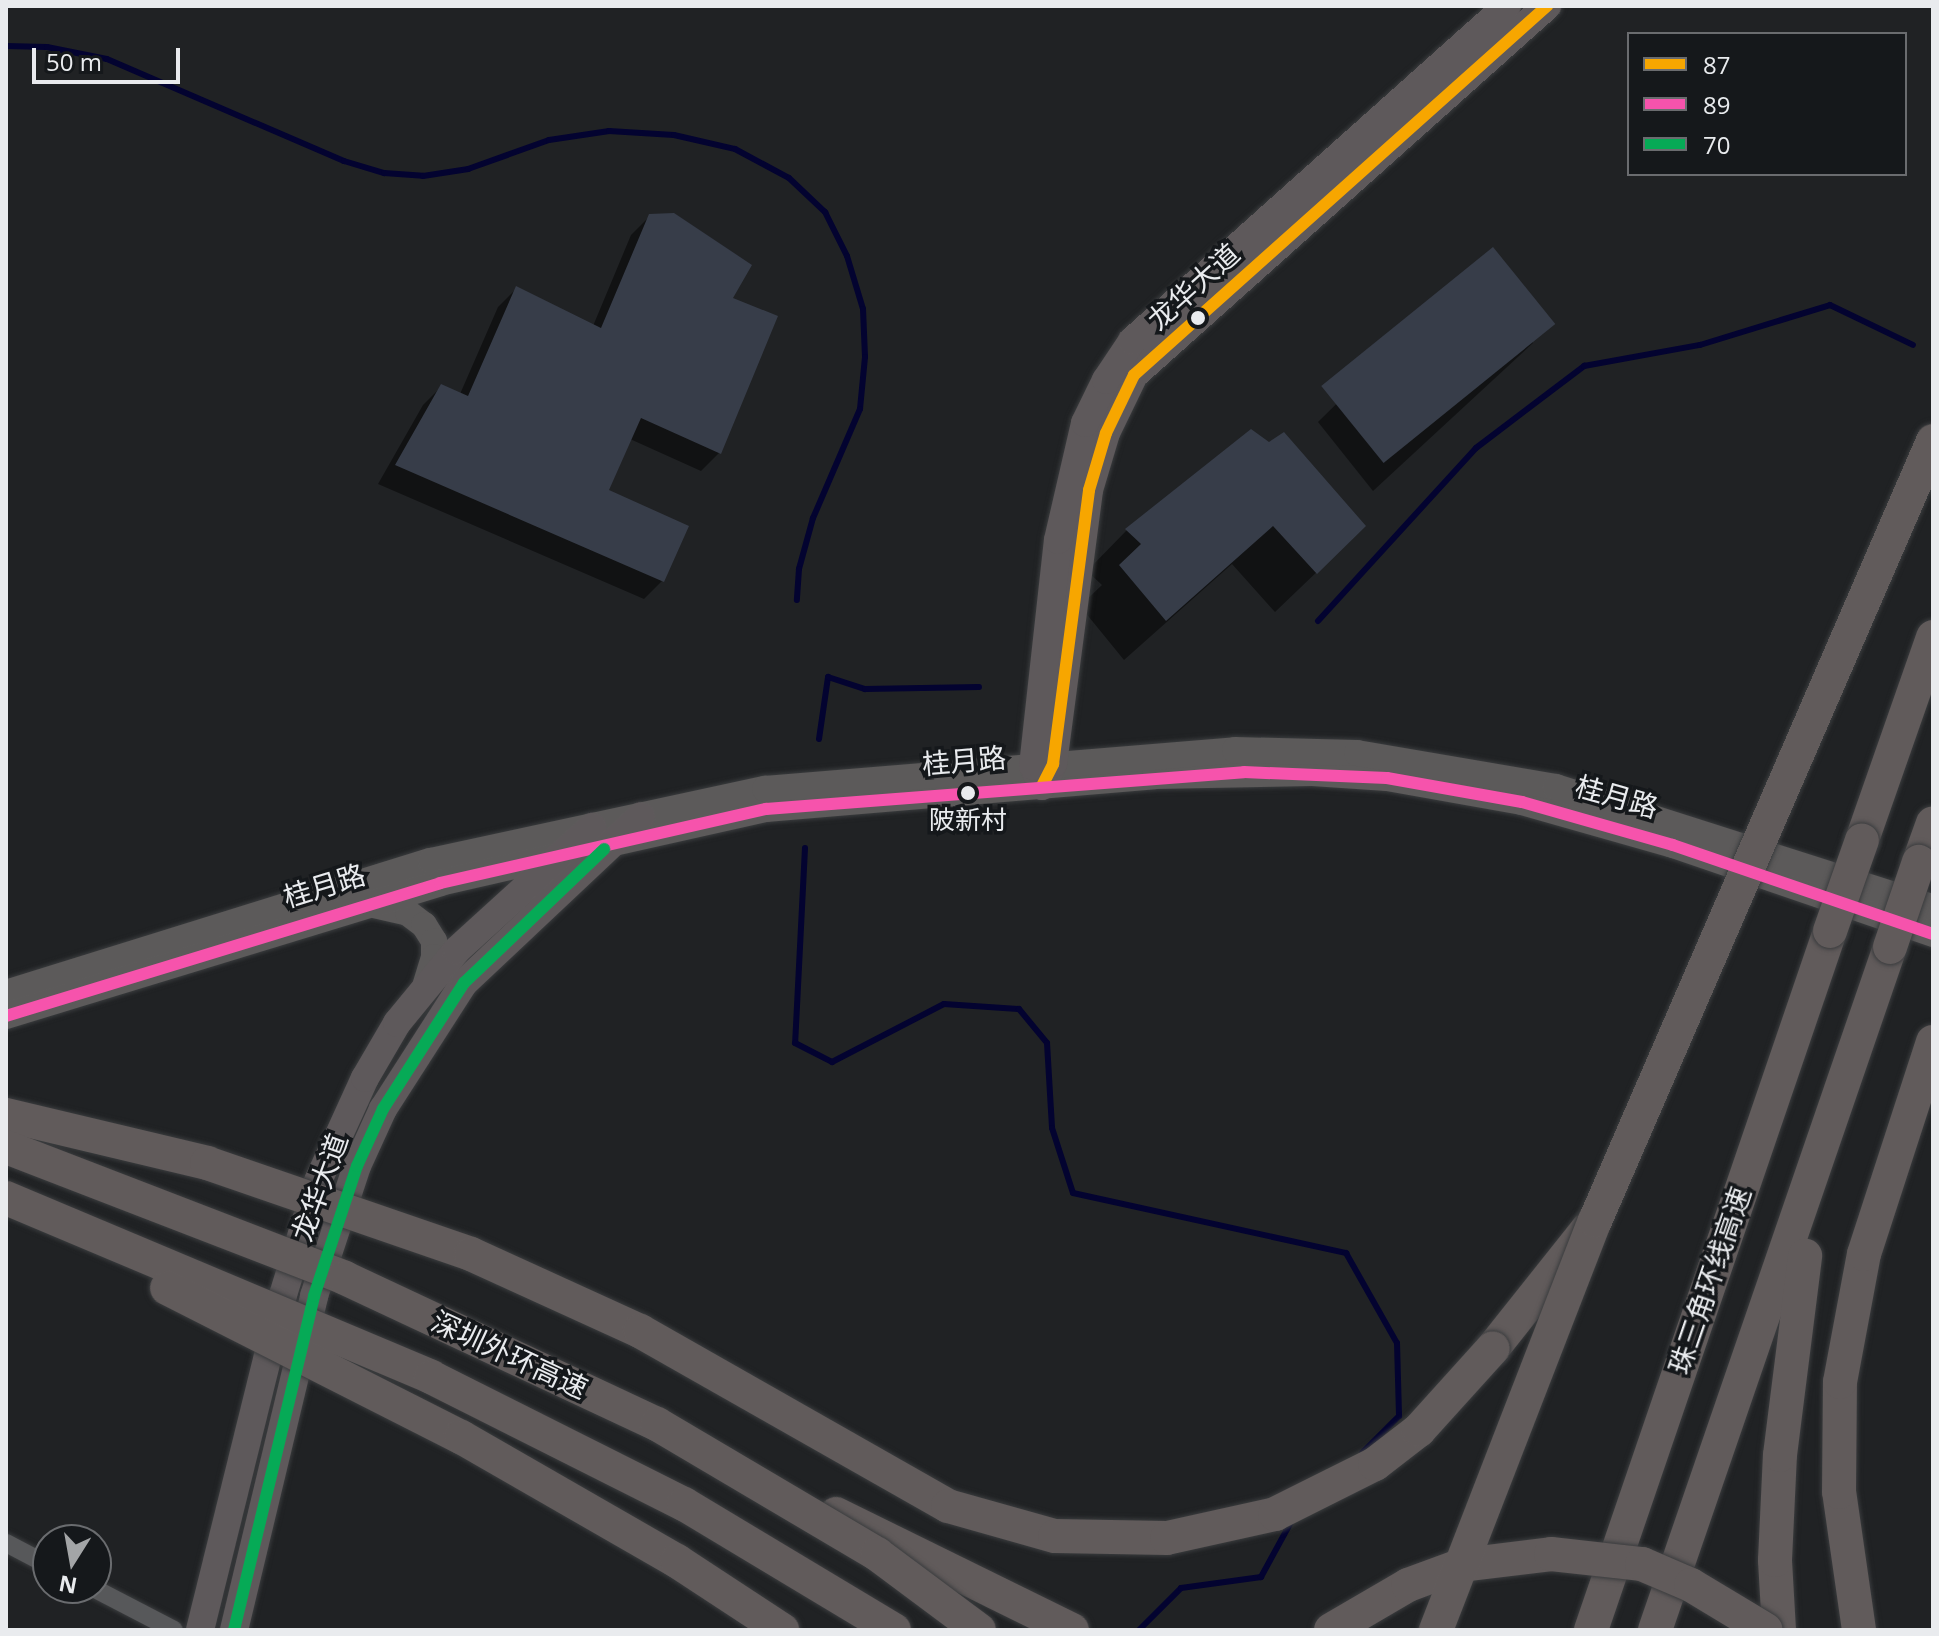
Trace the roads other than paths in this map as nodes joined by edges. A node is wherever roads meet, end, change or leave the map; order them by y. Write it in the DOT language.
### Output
graph roads {
  1 [pos="1507,6"];
  2 [pos="1547,6"];
  3 [pos="1933,441"];
  4 [pos="1933,637"];
  5 [pos="1043,772"];
  6 [pos="641,816"];
  7 [pos="1933,823"];
  8 [pos="600,836"];
  9 [pos="560,856"];
  10 [pos="370,904"];
  11 [pos="1933,907"];
  12 [pos="1933,934"];
  13 [pos="425,986"];
  14 [pos="6,993"];
  15 [pos="6,1016"];
  16 [pos="1933,1042"];
  17 [pos="1838,1101"];
  18 [pos="6,1115"];
  19 [pos="6,1147"];
  20 [pos="6,1198"];
  21 [pos="6,1206"];
  22 [pos="1595,1221"];
  23 [pos="657,1424"];
  24 [pos="6,1543"];
  25 [pos="32,1557"];
  26 [pos="112,1598"];
  27 [pos="174,1630"];
  28 [pos="200,1630"];
  29 [pos="234,1630"];
  30 [pos="782,1630"];
  31 [pos="894,1630"];
  32 [pos="979,1630"];
  33 [pos="1072,1630"];
  34 [pos="1331,1630"];
  35 [pos="1436,1630"];
  36 [pos="1591,1630"];
  37 [pos="1655,1630"];
  38 [pos="1766,1630"];
  39 [pos="1779,1630"];
  40 [pos="1859,1630"];
  1 -- 5 [label="main road, 龙华大道"];
  2 -- 5 [label="main road, 龙华大道"];
  3 -- 22 [label="highway, bridge"];
  4 -- 36 [label="highway, 珠三角环线高速, bridge"];
  5 -- 6 [label="main road, 桂月路"];
  5 -- 8 [label="main road, 桂月路"];
  5 -- 11 [label="main road, 桂月路"];
  5 -- 12 [label="main road, 桂月路"];
  6 -- 8 [label="main road, 龙华大道"];
  7 -- 17 [label="highway, bridge"];
  8 -- 9 [label="main road, 龙华大道"];
  8 -- 14 [label="main road, 桂月路"];
  8 -- 29 [label="main road, 龙华大道"];
  9 -- 10 [label="main road, 桂月路"];
  9 -- 13 [label="main road, 龙华大道"];
  10 -- 13 [label="main road"];
  10 -- 15 [label="main road, 桂月路"];
  13 -- 28 [label="main road, 龙华大道"];
  16 -- 40 [label="highway"];
  17 -- 37 [label="highway"];
  17 -- 39 [label="highway"];
  18 -- 22 [label="highway, bridge"];
  19 -- 23 [label="highway, 深圳外环高速, bridge"];
  20 -- 31 [label="highway, 深圳外环高速, bridge"];
  21 -- 30 [label="highway, bridge"];
  22 -- 35 [label="highway, bridge"];
  23 -- 32 [label="highway, 深圳外环高速, bridge"];
  23 -- 33 [label="highway, bridge"];
  24 -- 25 [label="street"];
  26 -- 27 [label="street"];
  34 -- 38 [label="highway, bridge"];
}
